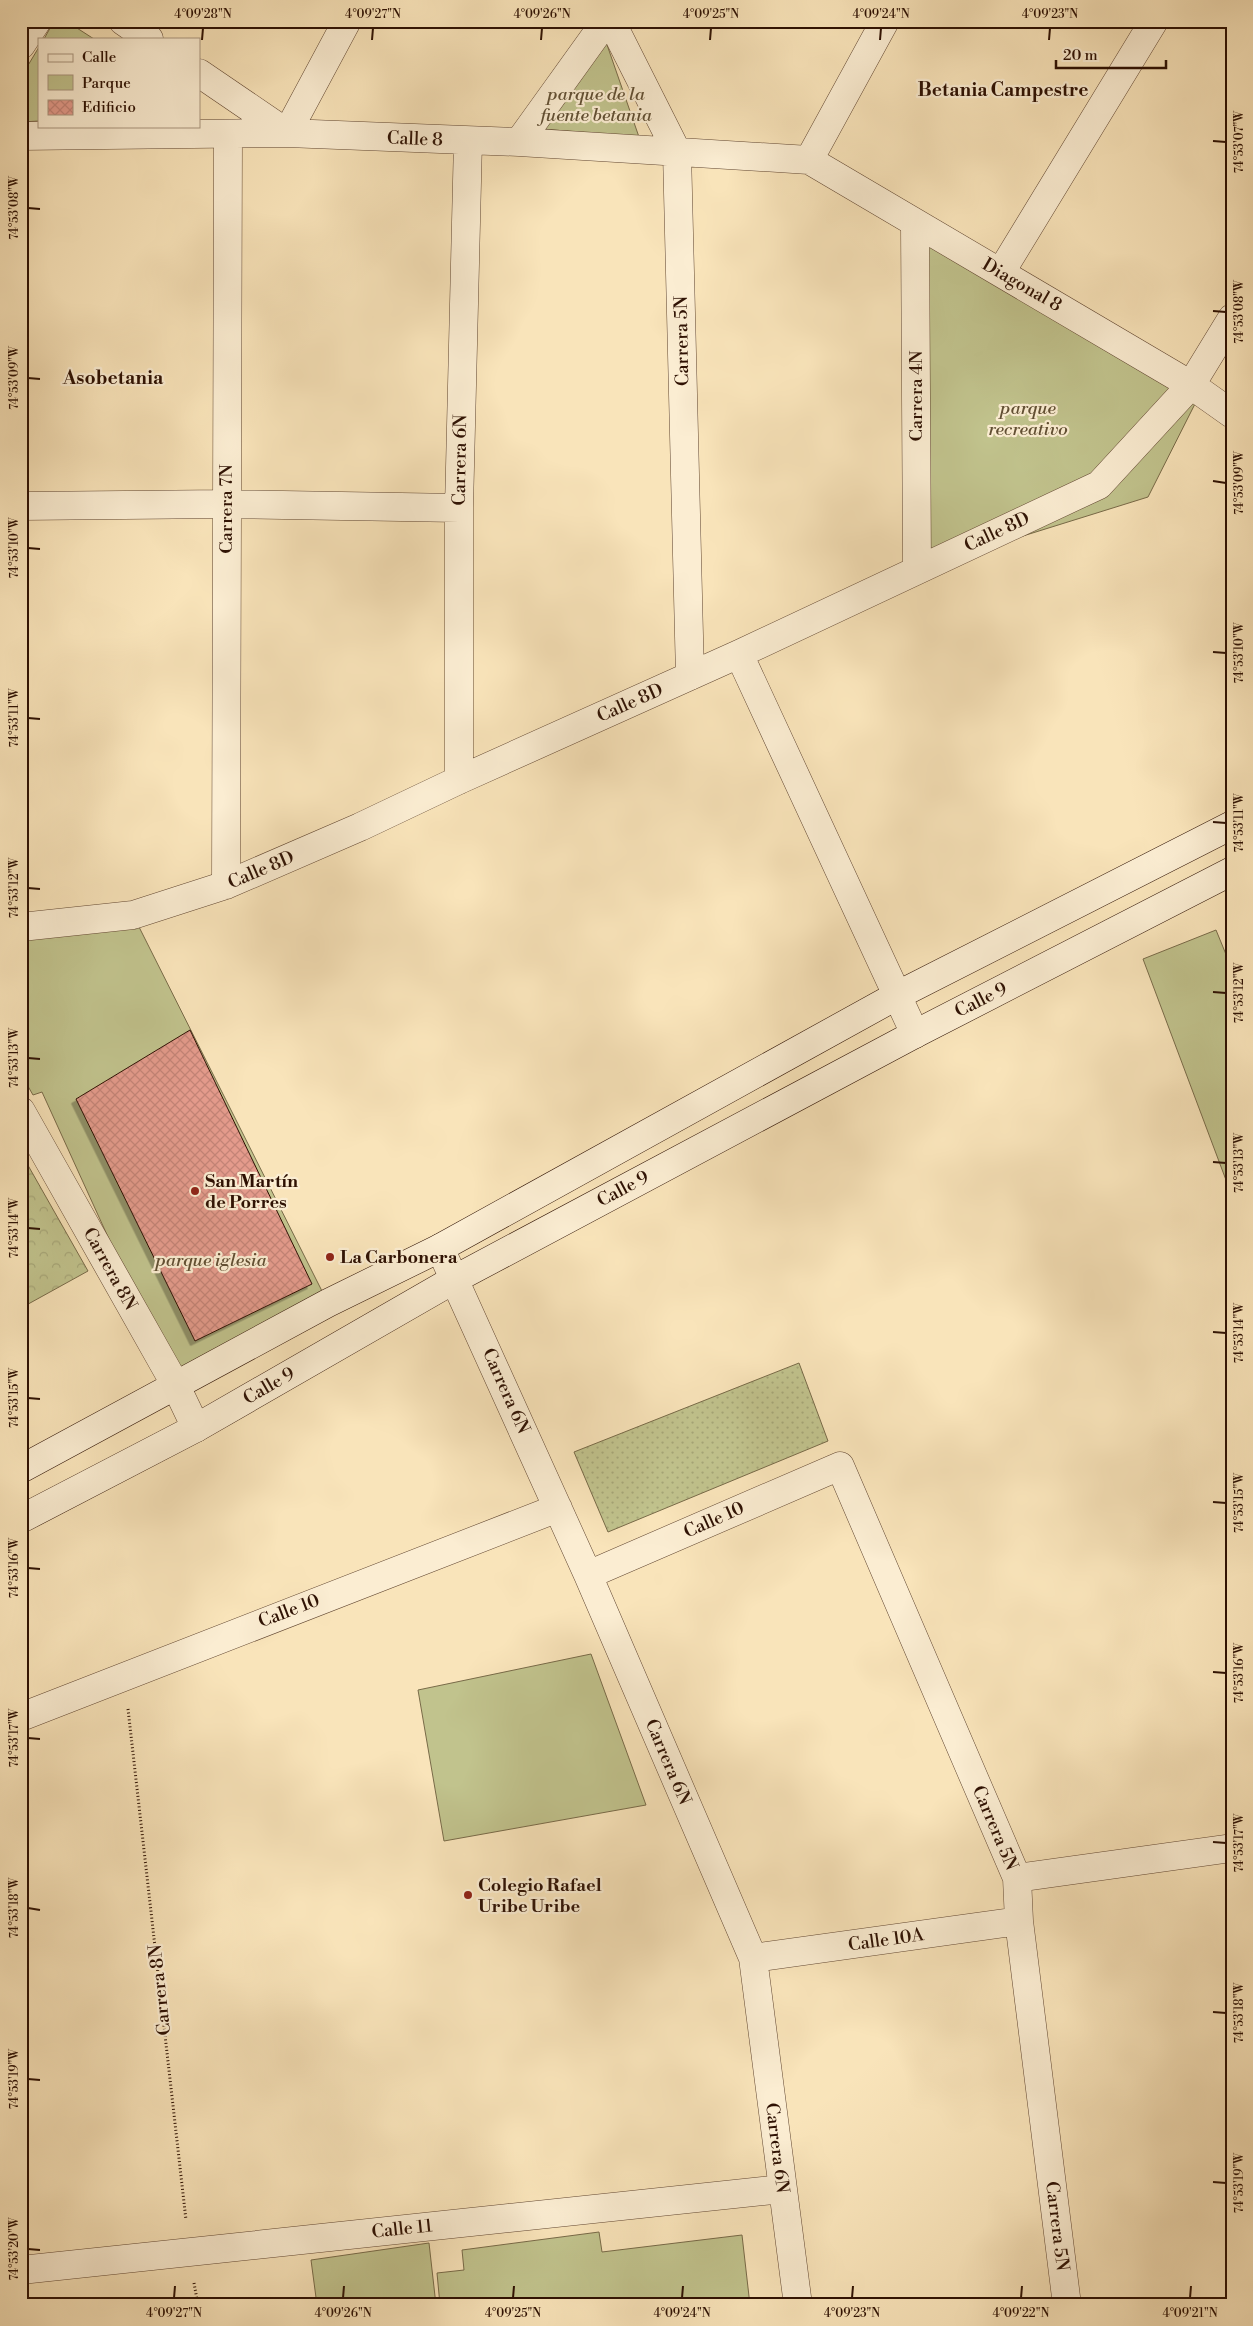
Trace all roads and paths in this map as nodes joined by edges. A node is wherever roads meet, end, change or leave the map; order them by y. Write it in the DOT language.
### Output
graph roads {
  1 [pos="37,21"];
  2 [pos="123,21"];
  3 [pos="347,21"];
  4 [pos="606,21"];
  5 [pos="611,21"];
  6 [pos="885,21"];
  7 [pos="1154,21"];
  8 [pos="147,38"];
  9 [pos="21,45"];
  10 [pos="200,74"];
  11 [pos="287,133"];
  12 [pos="228,134"];
  13 [pos="21,136"];
  14 [pos="468,141"];
  15 [pos="519,142"];
  16 [pos="677,152"];
  17 [pos="809,160"];
  18 [pos="915,224"];
  19 [pos="1001,272"];
  20 [pos="1232,318"];
  21 [pos="1192,385"];
  22 [pos="1232,414"];
  23 [pos="225,504"];
  24 [pos="21,506"];
  25 [pos="459,508"];
  26 [pos="918,569"];
  27 [pos="739,654"];
  28 [pos="690,676"];
  29 [pos="459,780"];
  30 [pos="1232,825"];
  31 [pos="1232,871"];
  32 [pos="226,885"];
  33 [pos="21,927"];
  34 [pos="898,995"];
  35 [pos="915,1034"];
  36 [pos="21,1111"];
  37 [pos="440,1248"];
  38 [pos="455,1279"];
  39 [pos="175,1384"];
  40 [pos="196,1428"];
  41 [pos="840,1466"];
  42 [pos="21,1469"];
  43 [pos="558,1508"];
  44 [pos="21,1519"];
  45 [pos="588,1575"];
  46 [pos="124,1675"];
  47 [pos="21,1716"];
  48 [pos="1232,1848"];
  49 [pos="1017,1878"];
  50 [pos="1019,1921"];
  51 [pos="753,1958"];
  52 [pos="782,2189"];
  53 [pos="190,2252"];
  54 [pos="21,2270"];
  55 [pos="198,2305"];
  56 [pos="798,2305"];
  57 [pos="1067,2305"];
  1 -- 9 [label="street"];
  2 -- 8 [label="street"];
  3 -- 11 [label="street"];
  4 -- 15 [label="street"];
  5 -- 16 [label="street, Carrera 5N"];
  6 -- 17 [label="street"];
  7 -- 19 [label="street"];
  10 -- 11 [label="street"];
  11 -- 12 [label="street, Calle 8"];
  11 -- 14 [label="street, Calle 8"];
  12 -- 13 [label="street, Calle 8"];
  12 -- 23 [label="street, Carrera 7N"];
  14 -- 15 [label="street, Calle 8"];
  14 -- 25 [label="street, Carrera 6N"];
  15 -- 16 [label="street, Calle 8"];
  16 -- 17 [label="street, Calle 8"];
  16 -- 28 [label="street, Carrera 5N"];
  17 -- 18 [label="street, Diagonal 8"];
  18 -- 19 [label="street, Diagonal 8"];
  18 -- 26 [label="street, Carrera 4N"];
  19 -- 21 [label="street, Diagonal 8"];
  20 -- 21 [label="street, Calle 8D"];
  21 -- 22 [label="street, Diagonal 8"];
  21 -- 26 [label="street, Calle 8D"];
  23 -- 24 [label="street"];
  23 -- 25 [label="street"];
  23 -- 32 [label="street, Carrera 7N"];
  25 -- 29 [label="street, Carrera 6N"];
  26 -- 27 [label="street, Calle 8D"];
  27 -- 28 [label="street, Calle 8D"];
  27 -- 34 [label="street"];
  28 -- 29 [label="street, Calle 8D"];
  29 -- 32 [label="street, Calle 8D"];
  30 -- 34 [label="street, Calle 9"];
  31 -- 35 [label="street, Calle 9"];
  32 -- 33 [label="street, Calle 8D"];
  34 -- 35 [label="street"];
  34 -- 37 [label="street, Calle 9"];
  35 -- 38 [label="street, Calle 9"];
  36 -- 39 [label="street, Carrera 8N"];
  37 -- 38 [label="street, Carrera 6N"];
  37 -- 39 [label="street, Calle 9"];
  38 -- 40 [label="street, Calle 9"];
  38 -- 43 [label="street, Carrera 6N"];
  39 -- 40 [label="street, Carrera 8N"];
  39 -- 42 [label="street, Calle 9"];
  40 -- 44 [label="street, Calle 9"];
  41 -- 45 [label="street, Calle 10"];
  41 -- 49 [label="street, Carrera 5N"];
  43 -- 45 [label="street, Carrera 6N"];
  43 -- 46 [label="street, Calle 10"];
  45 -- 51 [label="street, Carrera 6N"];
  46 -- 47 [label="street, Calle 10"];
  46 -- 53 [label="path, Carrera 8N"];
  48 -- 49 [label="street"];
  49 -- 50 [label="street, Carrera 5N"];
  50 -- 51 [label="street, Calle 10A"];
  50 -- 57 [label="street, Carrera 5N"];
  51 -- 52 [label="street, Carrera 6N"];
  52 -- 53 [label="street, Calle 11"];
  52 -- 56 [label="street, Carrera 6N"];
  53 -- 54 [label="street, Calle 11"];
  53 -- 55 [label="path, Carrera 8N"];
}
